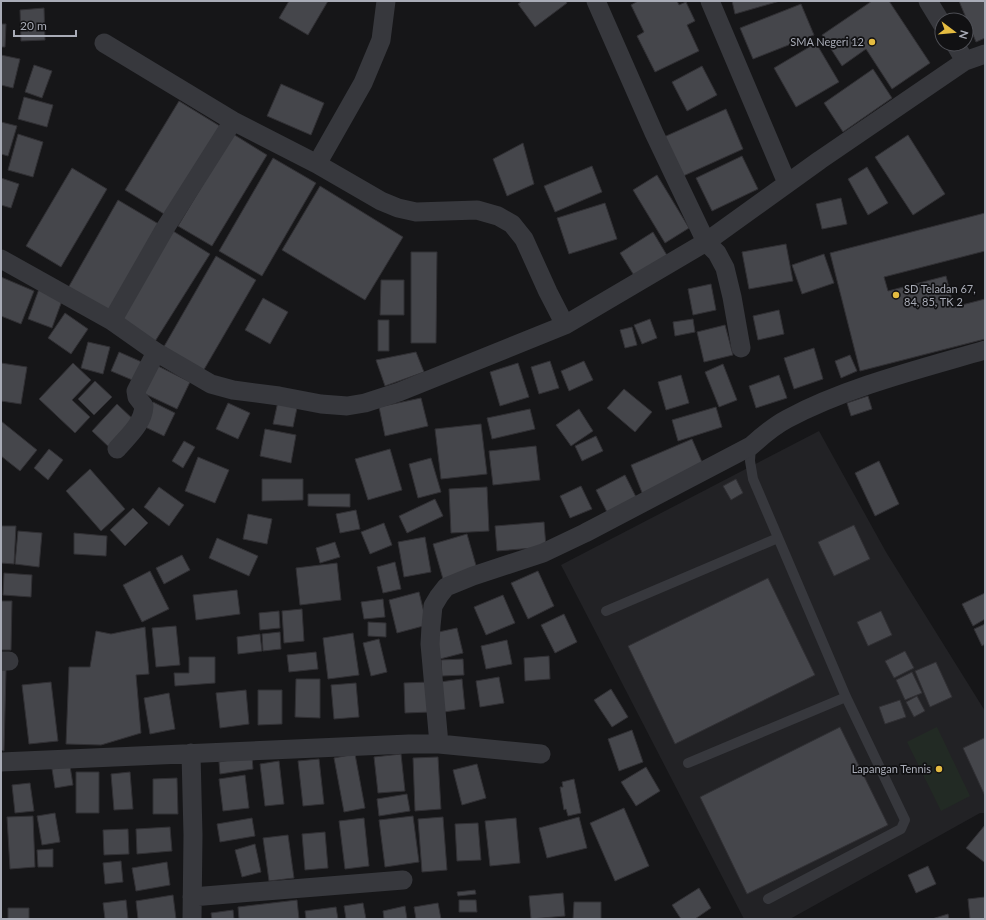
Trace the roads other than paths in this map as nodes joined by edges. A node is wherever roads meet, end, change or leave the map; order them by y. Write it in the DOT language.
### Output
graph roads {
  1 [pos="386,1"];
  2 [pos="596,1"];
  3 [pos="710,1"];
  4 [pos="928,1"];
  5 [pos="935,12"];
  6 [pos="104,43"];
  7 [pos="960,52"];
  8 [pos="985,54"];
  9 [pos="966,61"];
  10 [pos="233,121"];
  11 [pos="317,164"];
  12 [pos="787,183"];
  13 [pos="706,242"];
  14 [pos="1,259"];
  15 [pos="112,321"];
  16 [pos="566,325"];
  17 [pos="741,348"];
  18 [pos="985,350"];
  19 [pos="156,352"];
  20 [pos="750,446"];
  21 [pos="116,449"];
  22 [pos="778,538"];
  23 [pos="606,610"];
  24 [pos="846,697"];
  25 [pos="439,744"];
  26 [pos="191,753"];
  27 [pos="541,754"];
  28 [pos="1,762"];
  29 [pos="688,763"];
  30 [pos="403,880"];
  31 [pos="192,897"];
  32 [pos="768,899"];
  33 [pos="192,919"];
  1 -- 11 [label="street"];
  2 -- 13 [label="street"];
  3 -- 12 [label="street"];
  4 -- 5 [label="street"];
  6 -- 10 [label="street"];
  7 -- 9 [label="street"];
  8 -- 9 [label="street"];
  9 -- 12 [label="street"];
  10 -- 11 [label="street"];
  10 -- 15 [label="street"];
  11 -- 16 [label="street"];
  12 -- 13 [label="street"];
  13 -- 16 [label="street"];
  13 -- 17 [label="street"];
  14 -- 15 [label="street"];
  15 -- 19 [label="street"];
  16 -- 19 [label="street"];
  18 -- 20 [label="street"];
  19 -- 21 [label="street"];
  20 -- 22 [label="lane"];
  20 -- 25 [label="street"];
  22 -- 23 [label="lane"];
  22 -- 24 [label="lane"];
  24 -- 29 [label="lane"];
  24 -- 32 [label="lane"];
  25 -- 26 [label="street"];
  25 -- 27 [label="street"];
  26 -- 28 [label="street"];
  26 -- 31 [label="street"];
  30 -- 31 [label="street"];
  31 -- 33 [label="street"];
}
